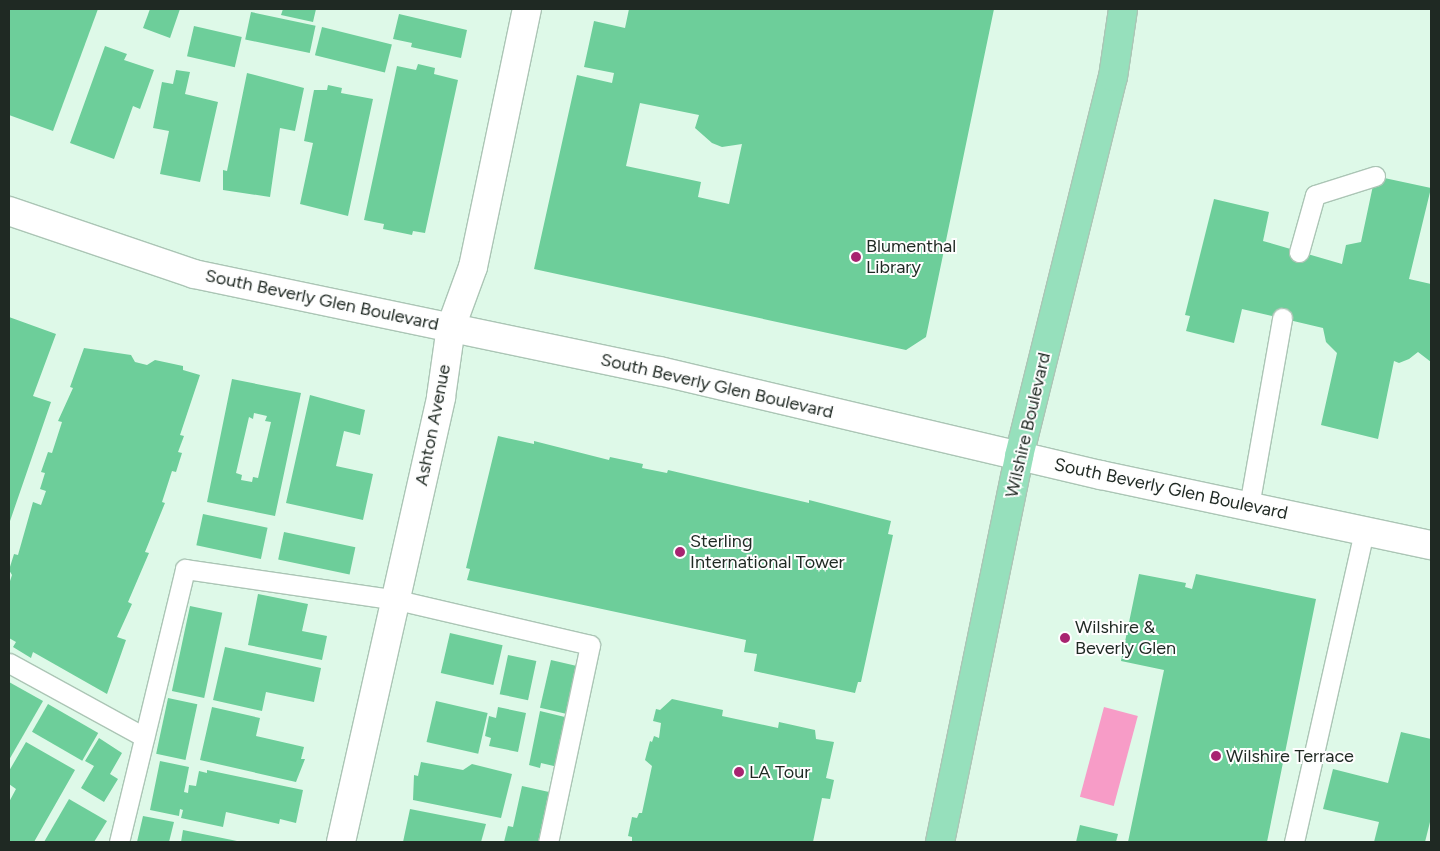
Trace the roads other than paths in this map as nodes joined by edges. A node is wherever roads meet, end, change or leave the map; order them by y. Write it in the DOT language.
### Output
graph roads {
  1 [pos="527,9"];
  2 [pos="1123,9"];
  3 [pos="1375,176"];
  4 [pos="9,210"];
  5 [pos="1299,252"];
  6 [pos="1282,318"];
  7 [pos="451,327"];
  8 [pos="1019,456"];
  9 [pos="1249,506"];
  10 [pos="1364,531"];
  11 [pos="1431,545"];
  12 [pos="397,600"];
  13 [pos="9,662"];
  14 [pos="144,737"];
  15 [pos="119,842"];
  16 [pos="341,842"];
  17 [pos="548,842"];
  18 [pos="940,842"];
  19 [pos="1294,842"];
  1 -- 7 [label="main road, Ashton Avenue"];
  2 -- 8 [label="main road, Wilshire Boulevard"];
  3 -- 5 [label="lane"];
  4 -- 7 [label="main road, South Beverly Glen Boulevard"];
  6 -- 9 [label="lane"];
  7 -- 8 [label="main road, South Beverly Glen Boulevard"];
  7 -- 12 [label="main road, Ashton Avenue"];
  8 -- 9 [label="main road, South Beverly Glen Boulevard"];
  8 -- 18 [label="main road, Wilshire Boulevard"];
  9 -- 10 [label="main road, South Beverly Glen Boulevard"];
  10 -- 11 [label="main road, South Beverly Glen Boulevard"];
  10 -- 19 [label="lane"];
  12 -- 14 [label="lane"];
  12 -- 16 [label="main road, Ashton Avenue"];
  12 -- 17 [label="lane"];
  13 -- 14 [label="lane"];
  14 -- 15 [label="lane"];
}
